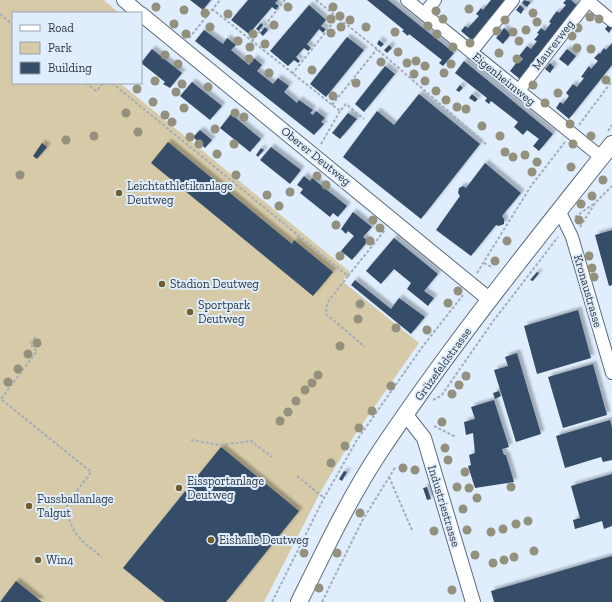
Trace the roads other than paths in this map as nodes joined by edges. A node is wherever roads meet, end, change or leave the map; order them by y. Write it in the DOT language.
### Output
graph roads {
  1 [pos="124,0"];
  2 [pos="407,0"];
  3 [pos="435,0"];
  4 [pos="513,0"];
  5 [pos="587,0"];
  6 [pos="138,12"];
  7 [pos="424,14"];
  8 [pos="142,16"];
  9 [pos="612,21"];
  10 [pos="471,52"];
  11 [pos="519,90"];
  12 [pos="612,144"];
  13 [pos="601,157"];
  14 [pos="559,210"];
  15 [pos="490,300"];
  16 [pos="612,373"];
  17 [pos="406,415"];
  18 [pos="299,602"];
  19 [pos="473,602"];
  1 -- 6 [label="street, Oberer Deutweg"];
  2 -- 7 [label="street, Eigenheimweg"];
  3 -- 7 [label="street"];
  4 -- 10 [label="street"];
  5 -- 9 [label="street"];
  5 -- 11 [label="street, Maurerweg"];
  7 -- 10 [label="street, Eigenheimweg"];
  8 -- 15 [label="street, Oberer Deutweg"];
  10 -- 11 [label="street, Eigenheimweg"];
  11 -- 13 [label="street, Eigenheimweg"];
  12 -- 13 [label="main road, Grüzefeldstrasse"];
  13 -- 14 [label="main road, Grüzefeldstrasse"];
  14 -- 15 [label="main road, Grüzefeldstrasse"];
  14 -- 16 [label="street, Kronaustrasse"];
  15 -- 17 [label="main road, Grüzefeldstrasse"];
  17 -- 18 [label="main road, Grüzefeldstrasse"];
  17 -- 19 [label="street, Industriestrasse"];
}
